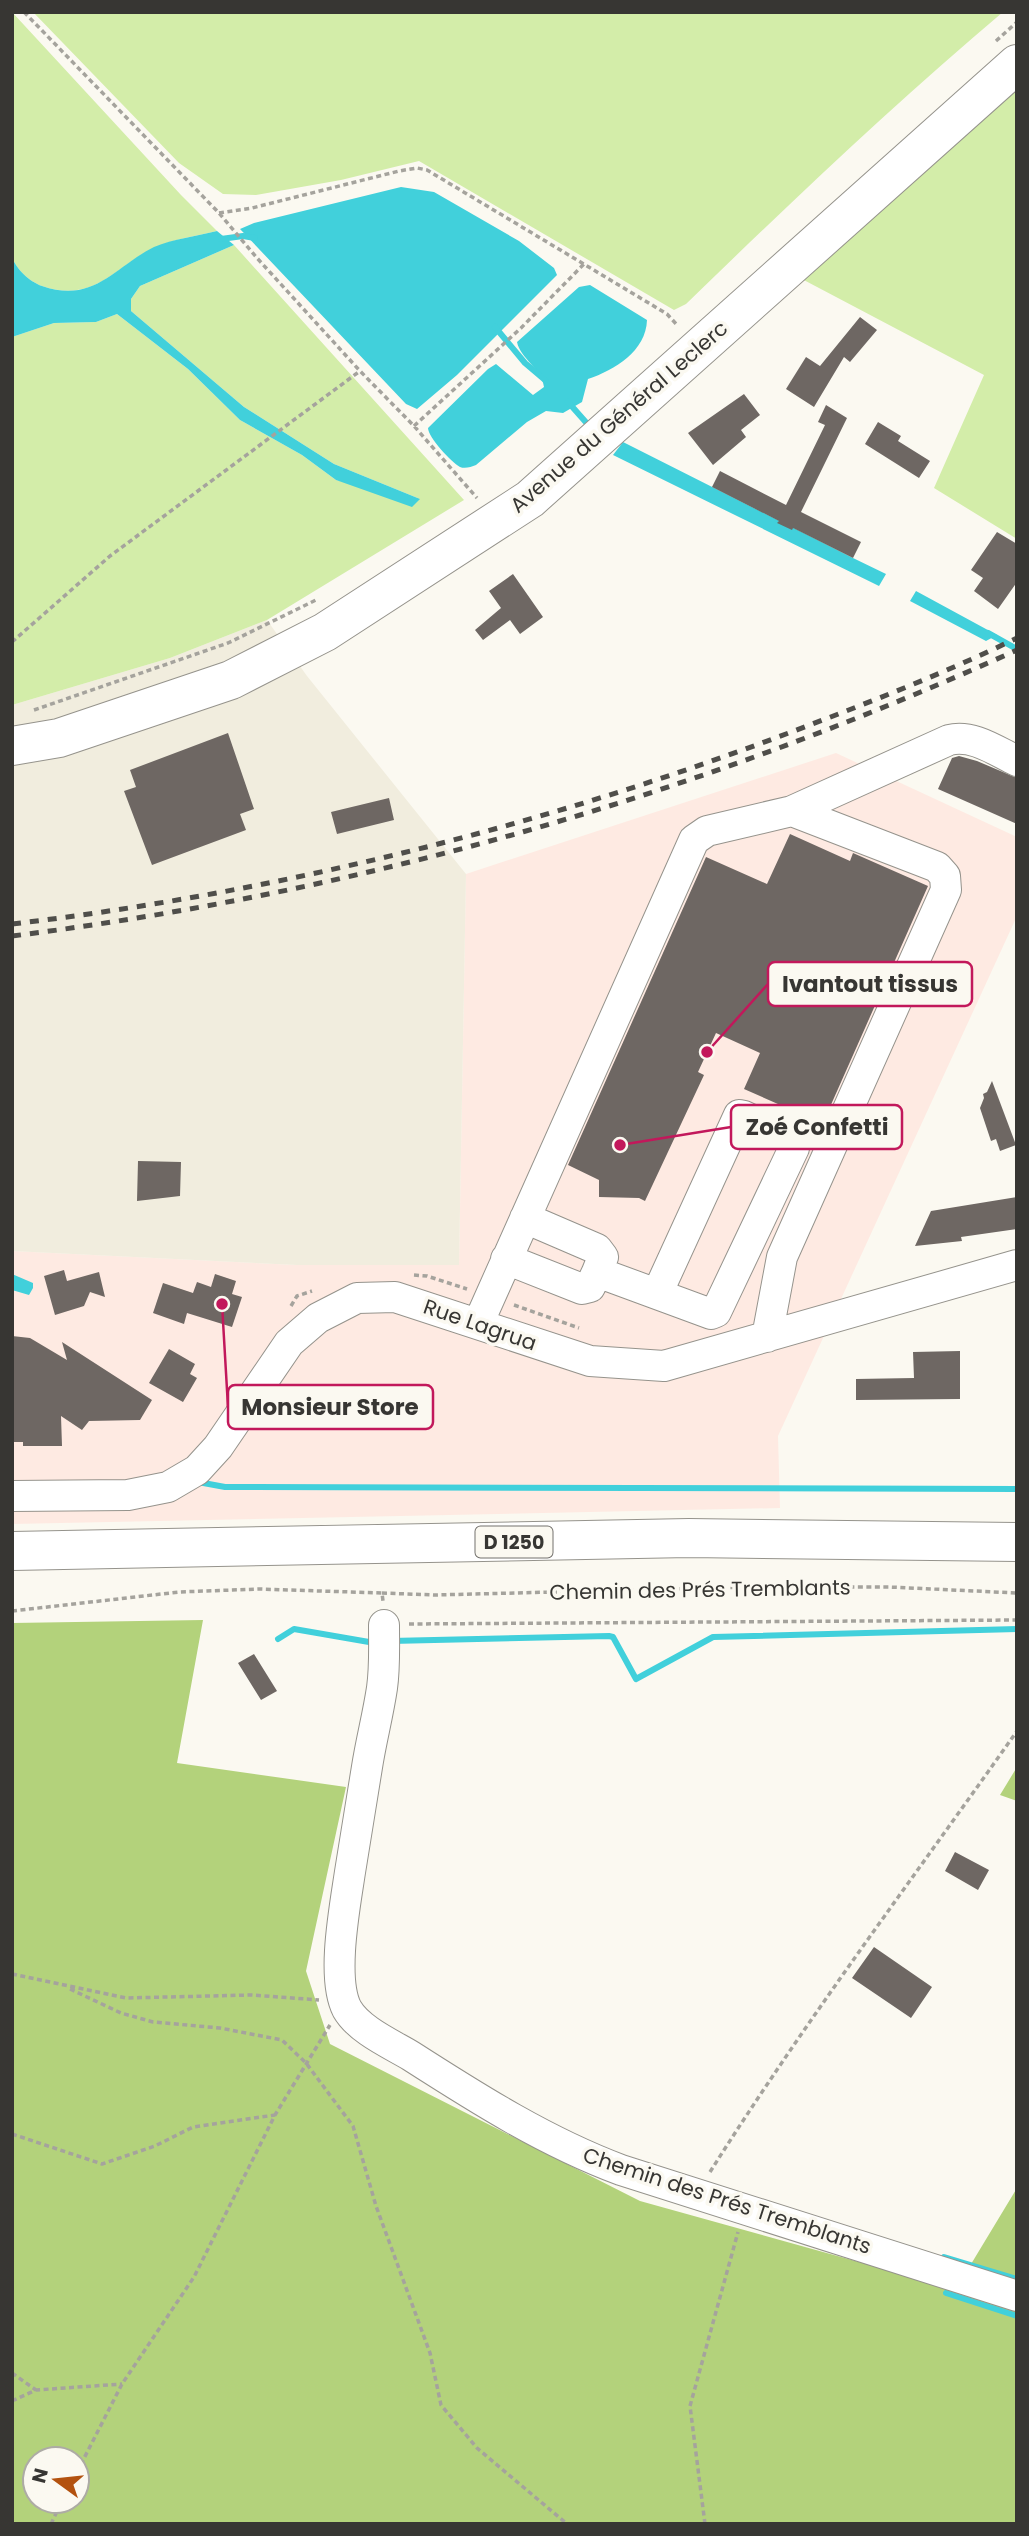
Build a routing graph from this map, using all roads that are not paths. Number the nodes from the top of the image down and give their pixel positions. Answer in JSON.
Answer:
{"nodes":[{"id":1,"x":1017,"y":64,"type":"edge"},
{"id":2,"x":19,"y":730,"type":"edge"},
{"id":3,"x":1017,"y":761,"type":"edge"},
{"id":4,"x":792,"y":811,"type":"junction"},
{"id":5,"x":525,"y":1218,"type":"junction"},
{"id":6,"x":506,"y":1259,"type":"junction"},
{"id":7,"x":1017,"y":1265,"type":"edge"},
{"id":8,"x":597,"y":1272,"type":"junction"},
{"id":9,"x":657,"y":1294,"type":"junction"},
{"id":10,"x":701,"y":1310,"type":"junction"},
{"id":11,"x":478,"y":1324,"type":"junction"},
{"id":12,"x":767,"y":1337,"type":"junction"},
{"id":13,"x":702,"y":1355,"type":"junction"},
{"id":14,"x":12,"y":1496,"type":"edge"},
{"id":15,"x":1017,"y":1542,"type":"edge"},
{"id":16,"x":12,"y":1551,"type":"edge"},
{"id":17,"x":384,"y":1625,"type":"road end"},
{"id":18,"x":1017,"y":2296,"type":"edge"}],
"edges":[{"from":1,"to":2,"type":"main road","name":"Avenue du Général Leclerc"},
{"from":3,"to":4,"type":"street"},
{"from":4,"to":5,"type":"street"},
{"from":4,"to":12,"type":"street"},
{"from":5,"to":6,"type":"street"},
{"from":5,"to":8,"type":"street"},
{"from":6,"to":8,"type":"street"},
{"from":6,"to":11,"type":"street"},
{"from":7,"to":12,"type":"street","name":"Rue Lagrua"},
{"from":8,"to":9,"type":"street"},
{"from":9,"to":10,"type":"street"},
{"from":9,"to":10,"type":"street"},
{"from":10,"to":13,"type":"street"},
{"from":11,"to":13,"type":"street","name":"Rue Lagrua"},
{"from":11,"to":14,"type":"street","name":"Rue Lagrua"},
{"from":12,"to":13,"type":"street","name":"Rue Lagrua"},
{"from":15,"to":16,"type":"main road","number":"D 1250"},
{"from":17,"to":18,"type":"street","name":"Chemin des Prés Tremblants"}]}
